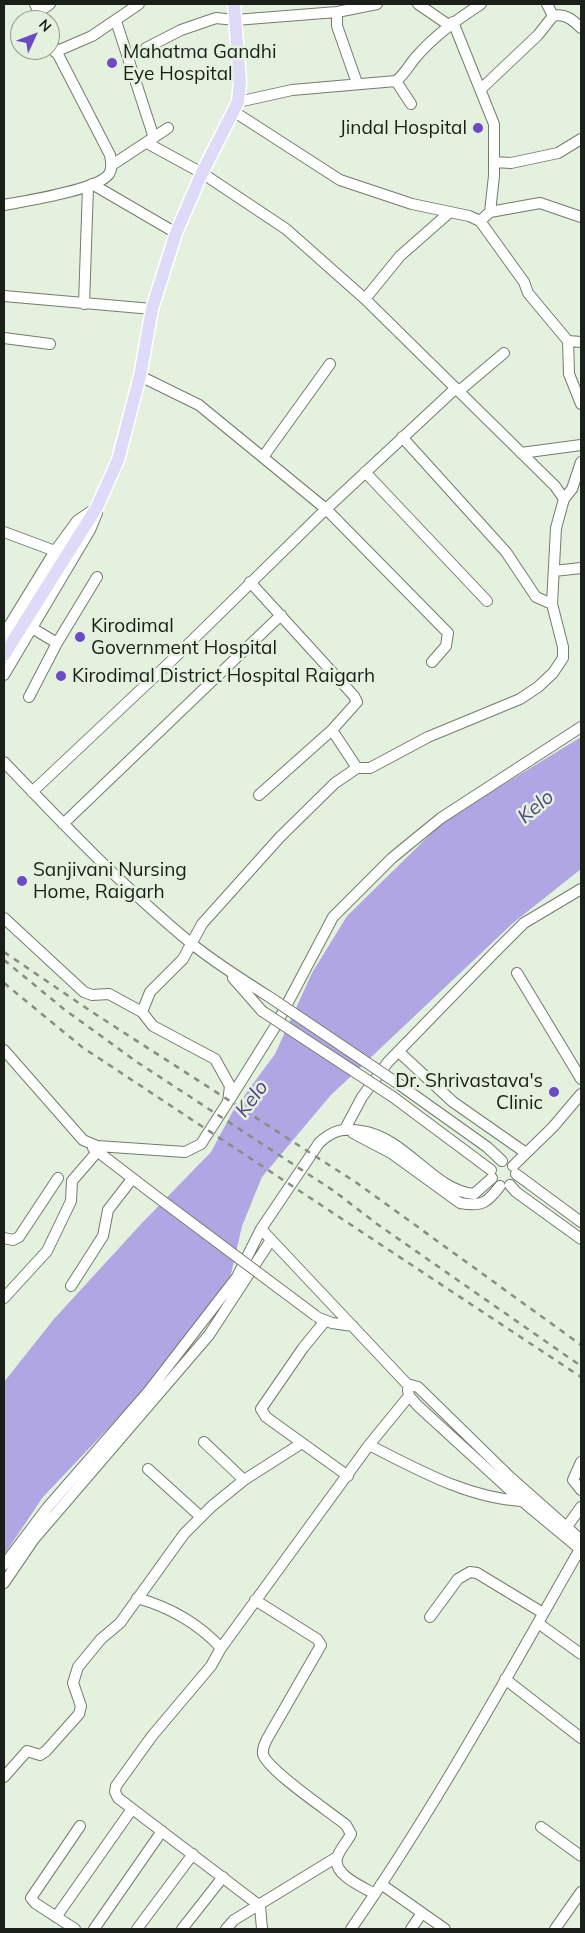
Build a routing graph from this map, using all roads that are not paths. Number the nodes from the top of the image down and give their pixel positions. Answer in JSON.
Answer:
{"nodes":[{"id":1,"x":139,"y":4,"type":"edge"},
{"id":2,"x":234,"y":4,"type":"edge"},
{"id":3,"x":377,"y":4,"type":"edge"},
{"id":4,"x":418,"y":4,"type":"edge"},
{"id":5,"x":481,"y":4,"type":"edge"},
{"id":6,"x":547,"y":4,"type":"edge"},
{"id":7,"x":337,"y":12,"type":"junction"},
{"id":8,"x":553,"y":16,"type":"junction"},
{"id":9,"x":235,"y":20,"type":"junction"},
{"id":10,"x":116,"y":21,"type":"junction"},
{"id":11,"x":451,"y":24,"type":"junction"},
{"id":12,"x":581,"y":28,"type":"edge"},
{"id":13,"x":146,"y":48,"type":"dead end"},
{"id":14,"x":60,"y":50,"type":"edge"},
{"id":15,"x":59,"y":60,"type":"edge"},
{"id":16,"x":396,"y":81,"type":"junction"},
{"id":17,"x":357,"y":83,"type":"junction"},
{"id":18,"x":481,"y":89,"type":"junction"},
{"id":19,"x":411,"y":104,"type":"dead end"},
{"id":20,"x":236,"y":107,"type":"junction"},
{"id":21,"x":168,"y":128,"type":"dead end"},
{"id":22,"x":581,"y":139,"type":"edge"},
{"id":23,"x":150,"y":140,"type":"junction"},
{"id":24,"x":494,"y":162,"type":"junction"},
{"id":25,"x":112,"y":165,"type":"junction"},
{"id":26,"x":202,"y":173,"type":"junction"},
{"id":27,"x":90,"y":186,"type":"junction"},
{"id":28,"x":4,"y":205,"type":"edge"},
{"id":29,"x":450,"y":212,"type":"junction"},
{"id":30,"x":490,"y":212,"type":"junction"},
{"id":31,"x":581,"y":217,"type":"edge"},
{"id":32,"x":480,"y":221,"type":"junction"},
{"id":33,"x":176,"y":233,"type":"junction"},
{"id":34,"x":4,"y":296,"type":"edge"},
{"id":35,"x":365,"y":299,"type":"junction"},
{"id":36,"x":84,"y":304,"type":"junction"},
{"id":37,"x":152,"y":309,"type":"junction"},
{"id":38,"x":4,"y":338,"type":"edge"},
{"id":39,"x":568,"y":341,"type":"junction"},
{"id":40,"x":581,"y":342,"type":"edge"},
{"id":41,"x":50,"y":344,"type":"dead end"},
{"id":42,"x":504,"y":353,"type":"dead end"},
{"id":43,"x":330,"y":364,"type":"dead end"},
{"id":44,"x":140,"y":376,"type":"junction"},
{"id":45,"x":458,"y":390,"type":"junction"},
{"id":46,"x":581,"y":404,"type":"edge"},
{"id":47,"x":402,"y":437,"type":"junction"},
{"id":48,"x":581,"y":445,"type":"edge"},
{"id":49,"x":521,"y":453,"type":"junction"},
{"id":50,"x":263,"y":458,"type":"junction"},
{"id":51,"x":581,"y":462,"type":"edge"},
{"id":52,"x":365,"y":472,"type":"junction"},
{"id":53,"x":564,"y":500,"type":"junction"},
{"id":54,"x":97,"y":507,"type":"junction"},
{"id":55,"x":326,"y":509,"type":"junction"},
{"id":56,"x":4,"y":532,"type":"edge"},
{"id":57,"x":55,"y":551,"type":"junction"},
{"id":58,"x":581,"y":568,"type":"edge"},
{"id":59,"x":554,"y":571,"type":"junction"},
{"id":60,"x":97,"y":577,"type":"dead end"},
{"id":61,"x":250,"y":582,"type":"junction"},
{"id":62,"x":487,"y":601,"type":"dead end"},
{"id":63,"x":552,"y":604,"type":"junction"},
{"id":64,"x":281,"y":615,"type":"junction"},
{"id":65,"x":32,"y":628,"type":"junction"},
{"id":66,"x":4,"y":634,"type":"edge"},
{"id":67,"x":57,"y":642,"type":"junction"},
{"id":68,"x":4,"y":655,"type":"edge"},
{"id":69,"x":432,"y":662,"type":"dead end"},
{"id":70,"x":4,"y":675,"type":"edge"},
{"id":71,"x":29,"y":697,"type":"dead end"},
{"id":72,"x":581,"y":727,"type":"edge"},
{"id":73,"x":332,"y":730,"type":"junction"},
{"id":74,"x":4,"y":762,"type":"edge"},
{"id":75,"x":357,"y":768,"type":"junction"},
{"id":76,"x":32,"y":792,"type":"junction"},
{"id":77,"x":259,"y":795,"type":"dead end"},
{"id":78,"x":63,"y":824,"type":"junction"},
{"id":79,"x":581,"y":889,"type":"edge"},
{"id":80,"x":4,"y":918,"type":"edge"},
{"id":81,"x":192,"y":944,"type":"junction"},
{"id":82,"x":226,"y":969,"type":"junction"},
{"id":83,"x":517,"y":973,"type":"dead end"},
{"id":84,"x":142,"y":1012,"type":"junction"},
{"id":85,"x":4,"y":1050,"type":"edge"},
{"id":86,"x":398,"y":1052,"type":"junction"},
{"id":87,"x":581,"y":1079,"type":"edge"},
{"id":88,"x":581,"y":1094,"type":"edge"},
{"id":89,"x":228,"y":1102,"type":"junction"},
{"id":90,"x":345,"y":1129,"type":"junction"},
{"id":91,"x":83,"y":1140,"type":"junction"},
{"id":92,"x":97,"y":1152,"type":"junction"},
{"id":93,"x":526,"y":1153,"type":"junction"},
{"id":94,"x":502,"y":1162,"type":"junction"},
{"id":95,"x":514,"y":1170,"type":"junction"},
{"id":96,"x":492,"y":1174,"type":"junction"},
{"id":97,"x":58,"y":1178,"type":"dead end"},
{"id":98,"x":132,"y":1179,"type":"junction"},
{"id":99,"x":505,"y":1185,"type":"junction"},
{"id":100,"x":581,"y":1222,"type":"edge"},
{"id":101,"x":261,"y":1229,"type":"junction"},
{"id":102,"x":4,"y":1238,"type":"edge"},
{"id":103,"x":581,"y":1239,"type":"edge"},
{"id":104,"x":271,"y":1240,"type":"junction"},
{"id":105,"x":71,"y":1286,"type":"dead end"},
{"id":106,"x":4,"y":1298,"type":"edge"},
{"id":107,"x":320,"y":1319,"type":"junction"},
{"id":108,"x":353,"y":1326,"type":"junction"},
{"id":109,"x":407,"y":1384,"type":"junction"},
{"id":110,"x":409,"y":1396,"type":"junction"},
{"id":111,"x":204,"y":1442,"type":"dead end"},
{"id":112,"x":302,"y":1443,"type":"junction"},
{"id":113,"x":368,"y":1445,"type":"junction"},
{"id":114,"x":581,"y":1462,"type":"edge"},
{"id":115,"x":148,"y":1469,"type":"dead end"},
{"id":116,"x":348,"y":1476,"type":"junction"},
{"id":117,"x":244,"y":1480,"type":"junction"},
{"id":118,"x":581,"y":1490,"type":"edge"},
{"id":119,"x":522,"y":1501,"type":"junction"},
{"id":120,"x":581,"y":1507,"type":"edge"},
{"id":121,"x":201,"y":1517,"type":"junction"},
{"id":122,"x":566,"y":1528,"type":"junction"},
{"id":123,"x":581,"y":1546,"type":"edge"},
{"id":124,"x":4,"y":1565,"type":"edge"},
{"id":125,"x":4,"y":1583,"type":"edge"},
{"id":126,"x":137,"y":1598,"type":"junction"},
{"id":127,"x":255,"y":1600,"type":"junction"},
{"id":128,"x":543,"y":1613,"type":"junction"},
{"id":129,"x":430,"y":1617,"type":"dead end"},
{"id":130,"x":538,"y":1623,"type":"junction"},
{"id":131,"x":221,"y":1648,"type":"junction"},
{"id":132,"x":581,"y":1654,"type":"edge"},
{"id":133,"x":505,"y":1679,"type":"junction"},
{"id":134,"x":581,"y":1738,"type":"edge"},
{"id":135,"x":4,"y":1777,"type":"edge"},
{"id":136,"x":132,"y":1808,"type":"junction"},
{"id":137,"x":80,"y":1826,"type":"dead end"},
{"id":138,"x":541,"y":1828,"type":"dead end"},
{"id":139,"x":162,"y":1831,"type":"junction"},
{"id":140,"x":193,"y":1854,"type":"junction"},
{"id":141,"x":581,"y":1856,"type":"edge"},
{"id":142,"x":337,"y":1857,"type":"junction"},
{"id":143,"x":222,"y":1877,"type":"junction"},
{"id":144,"x":381,"y":1884,"type":"junction"},
{"id":145,"x":581,"y":1892,"type":"edge"},
{"id":146,"x":375,"y":1894,"type":"junction"},
{"id":147,"x":260,"y":1906,"type":"junction"},
{"id":148,"x":422,"y":1913,"type":"junction"},
{"id":149,"x":59,"y":1923,"type":"edge"},
{"id":150,"x":75,"y":1929,"type":"edge"},
{"id":151,"x":94,"y":1929,"type":"edge"},
{"id":152,"x":137,"y":1929,"type":"edge"},
{"id":153,"x":182,"y":1929,"type":"edge"},
{"id":154,"x":226,"y":1929,"type":"edge"},
{"id":155,"x":262,"y":1929,"type":"edge"},
{"id":156,"x":351,"y":1929,"type":"edge"},
{"id":157,"x":412,"y":1929,"type":"edge"},
{"id":158,"x":445,"y":1929,"type":"edge"},
{"id":159,"x":555,"y":1929,"type":"edge"}],
"edges":[{"from":1,"to":10,"type":"street"},
{"from":2,"to":9,"type":"main road"},
{"from":3,"to":7,"type":"street"},
{"from":4,"to":11,"type":"street"},
{"from":5,"to":11,"type":"street"},
{"from":6,"to":8,"type":"street"},
{"from":7,"to":9,"type":"street"},
{"from":7,"to":17,"type":"street"},
{"from":8,"to":12,"type":"street"},
{"from":8,"to":18,"type":"street"},
{"from":9,"to":13,"type":"street"},
{"from":9,"to":20,"type":"main road"},
{"from":10,"to":14,"type":"street"},
{"from":10,"to":23,"type":"street"},
{"from":11,"to":16,"type":"street"},
{"from":11,"to":18,"type":"street"},
{"from":15,"to":25,"type":"street"},
{"from":16,"to":17,"type":"street"},
{"from":16,"to":19,"type":"street"},
{"from":17,"to":20,"type":"street"},
{"from":18,"to":24,"type":"street"},
{"from":20,"to":26,"type":"main road"},
{"from":20,"to":29,"type":"street"},
{"from":21,"to":23,"type":"street"},
{"from":22,"to":24,"type":"street"},
{"from":23,"to":25,"type":"street"},
{"from":23,"to":26,"type":"street"},
{"from":24,"to":30,"type":"street"},
{"from":25,"to":27,"type":"street"},
{"from":26,"to":33,"type":"main road"},
{"from":26,"to":35,"type":"street"},
{"from":27,"to":28,"type":"street"},
{"from":27,"to":33,"type":"street"},
{"from":27,"to":36,"type":"street"},
{"from":29,"to":32,"type":"street"},
{"from":29,"to":35,"type":"street"},
{"from":30,"to":31,"type":"street"},
{"from":30,"to":32,"type":"street"},
{"from":32,"to":39,"type":"street"},
{"from":33,"to":37,"type":"main road"},
{"from":34,"to":36,"type":"street"},
{"from":35,"to":45,"type":"street"},
{"from":36,"to":37,"type":"street"},
{"from":37,"to":44,"type":"main road"},
{"from":38,"to":41,"type":"street"},
{"from":39,"to":40,"type":"street"},
{"from":39,"to":46,"type":"street"},
{"from":42,"to":45,"type":"street"},
{"from":43,"to":50,"type":"street"},
{"from":44,"to":50,"type":"street"},
{"from":44,"to":54,"type":"main road"},
{"from":45,"to":47,"type":"street"},
{"from":45,"to":49,"type":"street"},
{"from":47,"to":52,"type":"street"},
{"from":47,"to":63,"type":"street"},
{"from":48,"to":49,"type":"street"},
{"from":49,"to":53,"type":"street"},
{"from":50,"to":55,"type":"street"},
{"from":51,"to":53,"type":"street"},
{"from":52,"to":55,"type":"street"},
{"from":52,"to":62,"type":"street"},
{"from":53,"to":59,"type":"street"},
{"from":54,"to":57,"type":"street"},
{"from":54,"to":65,"type":"street"},
{"from":54,"to":68,"type":"main road"},
{"from":55,"to":61,"type":"street"},
{"from":55,"to":69,"type":"street"},
{"from":56,"to":57,"type":"street"},
{"from":57,"to":66,"type":"street"},
{"from":58,"to":59,"type":"street"},
{"from":59,"to":63,"type":"street"},
{"from":60,"to":67,"type":"street"},
{"from":61,"to":64,"type":"street"},
{"from":61,"to":76,"type":"street"},
{"from":63,"to":75,"type":"street"},
{"from":64,"to":73,"type":"street"},
{"from":64,"to":78,"type":"street"},
{"from":65,"to":67,"type":"street"},
{"from":65,"to":70,"type":"street"},
{"from":67,"to":71,"type":"street"},
{"from":72,"to":89,"type":"street"},
{"from":73,"to":75,"type":"street"},
{"from":73,"to":77,"type":"street"},
{"from":74,"to":76,"type":"street"},
{"from":75,"to":81,"type":"street"},
{"from":76,"to":78,"type":"street"},
{"from":78,"to":81,"type":"street"},
{"from":79,"to":86,"type":"street"},
{"from":80,"to":84,"type":"street"},
{"from":81,"to":82,"type":"street"},
{"from":81,"to":84,"type":"street"},
{"from":82,"to":94,"type":"street","bridge":true},
{"from":82,"to":96,"type":"street","bridge":true},
{"from":83,"to":87,"type":"street"},
{"from":84,"to":89,"type":"street"},
{"from":85,"to":91,"type":"street"},
{"from":86,"to":90,"type":"street"},
{"from":86,"to":93,"type":"street"},
{"from":88,"to":93,"type":"street"},
{"from":89,"to":91,"type":"street"},
{"from":90,"to":96,"type":"street"},
{"from":90,"to":99,"type":"street"},
{"from":90,"to":101,"type":"street"},
{"from":91,"to":92,"type":"street"},
{"from":92,"to":98,"type":"street"},
{"from":92,"to":106,"type":"street"},
{"from":93,"to":95,"type":"street"},
{"from":94,"to":95,"type":"street"},
{"from":94,"to":96,"type":"street"},
{"from":95,"to":99,"type":"street"},
{"from":95,"to":100,"type":"street"},
{"from":96,"to":99,"type":"street"},
{"from":97,"to":102,"type":"street"},
{"from":98,"to":105,"type":"street"},
{"from":98,"to":107,"type":"street","bridge":true},
{"from":99,"to":103,"type":"street"},
{"from":101,"to":104,"type":"street"},
{"from":101,"to":124,"type":"street"},
{"from":104,"to":108,"type":"street"},
{"from":104,"to":125,"type":"street"},
{"from":107,"to":108,"type":"street"},
{"from":107,"to":112,"type":"street"},
{"from":108,"to":109,"type":"street"},
{"from":109,"to":110,"type":"street"},
{"from":109,"to":122,"type":"street"},
{"from":110,"to":113,"type":"street"},
{"from":110,"to":119,"type":"street"},
{"from":111,"to":117,"type":"street"},
{"from":112,"to":116,"type":"street"},
{"from":112,"to":117,"type":"street"},
{"from":113,"to":116,"type":"street"},
{"from":113,"to":119,"type":"street"},
{"from":114,"to":118,"type":"street"},
{"from":115,"to":121,"type":"street"},
{"from":116,"to":127,"type":"street"},
{"from":117,"to":121,"type":"street"},
{"from":119,"to":123,"type":"street"},
{"from":120,"to":122,"type":"street"},
{"from":121,"to":126,"type":"street"},
{"from":122,"to":123,"type":"street"},
{"from":123,"to":128,"type":"street"},
{"from":126,"to":131,"type":"street"},
{"from":126,"to":135,"type":"street"},
{"from":127,"to":131,"type":"street"},
{"from":127,"to":142,"type":"street"},
{"from":128,"to":129,"type":"street"},
{"from":128,"to":130,"type":"street"},
{"from":130,"to":132,"type":"street"},
{"from":130,"to":133,"type":"street"},
{"from":131,"to":136,"type":"street"},
{"from":133,"to":134,"type":"street"},
{"from":133,"to":144,"type":"street"},
{"from":136,"to":139,"type":"street"},
{"from":136,"to":149,"type":"street"},
{"from":137,"to":149,"type":"street"},
{"from":138,"to":141,"type":"street"},
{"from":139,"to":140,"type":"street"},
{"from":139,"to":151,"type":"street"},
{"from":140,"to":143,"type":"street"},
{"from":140,"to":152,"type":"street"},
{"from":142,"to":146,"type":"street"},
{"from":142,"to":147,"type":"street"},
{"from":143,"to":147,"type":"street"},
{"from":143,"to":153,"type":"street"},
{"from":144,"to":146,"type":"street"},
{"from":144,"to":148,"type":"street"},
{"from":145,"to":159,"type":"street"},
{"from":146,"to":156,"type":"street"},
{"from":147,"to":154,"type":"street"},
{"from":147,"to":155,"type":"street"},
{"from":148,"to":157,"type":"street"},
{"from":148,"to":158,"type":"street"},
{"from":149,"to":150,"type":"street"}]}
